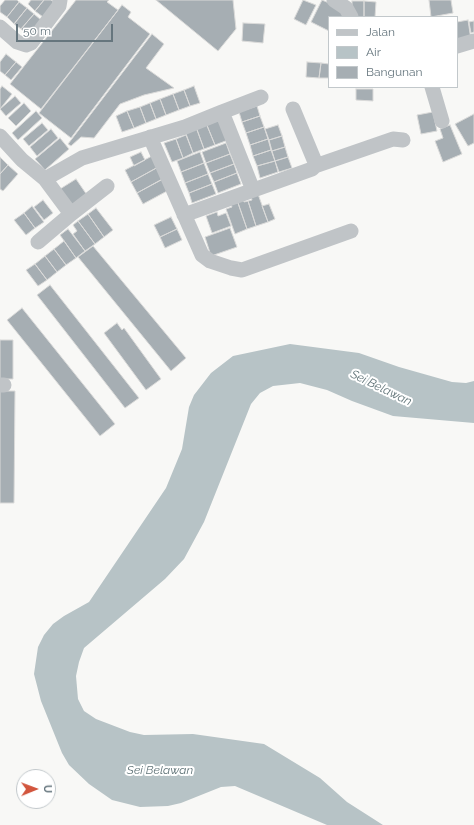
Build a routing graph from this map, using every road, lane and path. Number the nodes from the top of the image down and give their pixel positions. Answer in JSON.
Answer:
{"nodes":[{"id":1,"x":60,"y":0,"type":"edge"},
{"id":2,"x":336,"y":0,"type":"edge"},
{"id":3,"x":350,"y":16,"type":"edge"},
{"id":4,"x":0,"y":27,"type":"edge"},
{"id":5,"x":474,"y":41,"type":"edge"},
{"id":6,"x":458,"y":46,"type":"edge"},
{"id":7,"x":432,"y":88,"type":"edge"},
{"id":8,"x":261,"y":97,"type":"dead end"},
{"id":9,"x":292,"y":109,"type":"dead end"},
{"id":10,"x":222,"y":112,"type":"junction"},
{"id":11,"x":442,"y":121,"type":"dead end"},
{"id":12,"x":0,"y":136,"type":"edge"},
{"id":13,"x":150,"y":137,"type":"junction"},
{"id":14,"x":403,"y":140,"type":"dead end"},
{"id":15,"x":315,"y":166,"type":"junction"},
{"id":16,"x":45,"y":179,"type":"junction"},
{"id":17,"x":107,"y":186,"type":"dead end"},
{"id":18,"x":253,"y":190,"type":"junction"},
{"id":19,"x":71,"y":214,"type":"junction"},
{"id":20,"x":184,"y":215,"type":"junction"},
{"id":21,"x":351,"y":231,"type":"dead end"},
{"id":22,"x":38,"y":242,"type":"dead end"}],
"edges":[{"from":1,"to":4,"type":"street"},
{"from":2,"to":3,"type":"street"},
{"from":5,"to":6,"type":"street"},
{"from":7,"to":11,"type":"street"},
{"from":8,"to":10,"type":"street"},
{"from":9,"to":15,"type":"street"},
{"from":10,"to":13,"type":"street"},
{"from":10,"to":18,"type":"street"},
{"from":12,"to":16,"type":"street"},
{"from":13,"to":16,"type":"street"},
{"from":13,"to":20,"type":"street"},
{"from":14,"to":15,"type":"street"},
{"from":15,"to":18,"type":"street"},
{"from":16,"to":19,"type":"street"},
{"from":17,"to":19,"type":"street"},
{"from":18,"to":20,"type":"street"},
{"from":19,"to":22,"type":"street"},
{"from":20,"to":21,"type":"street"}]}
